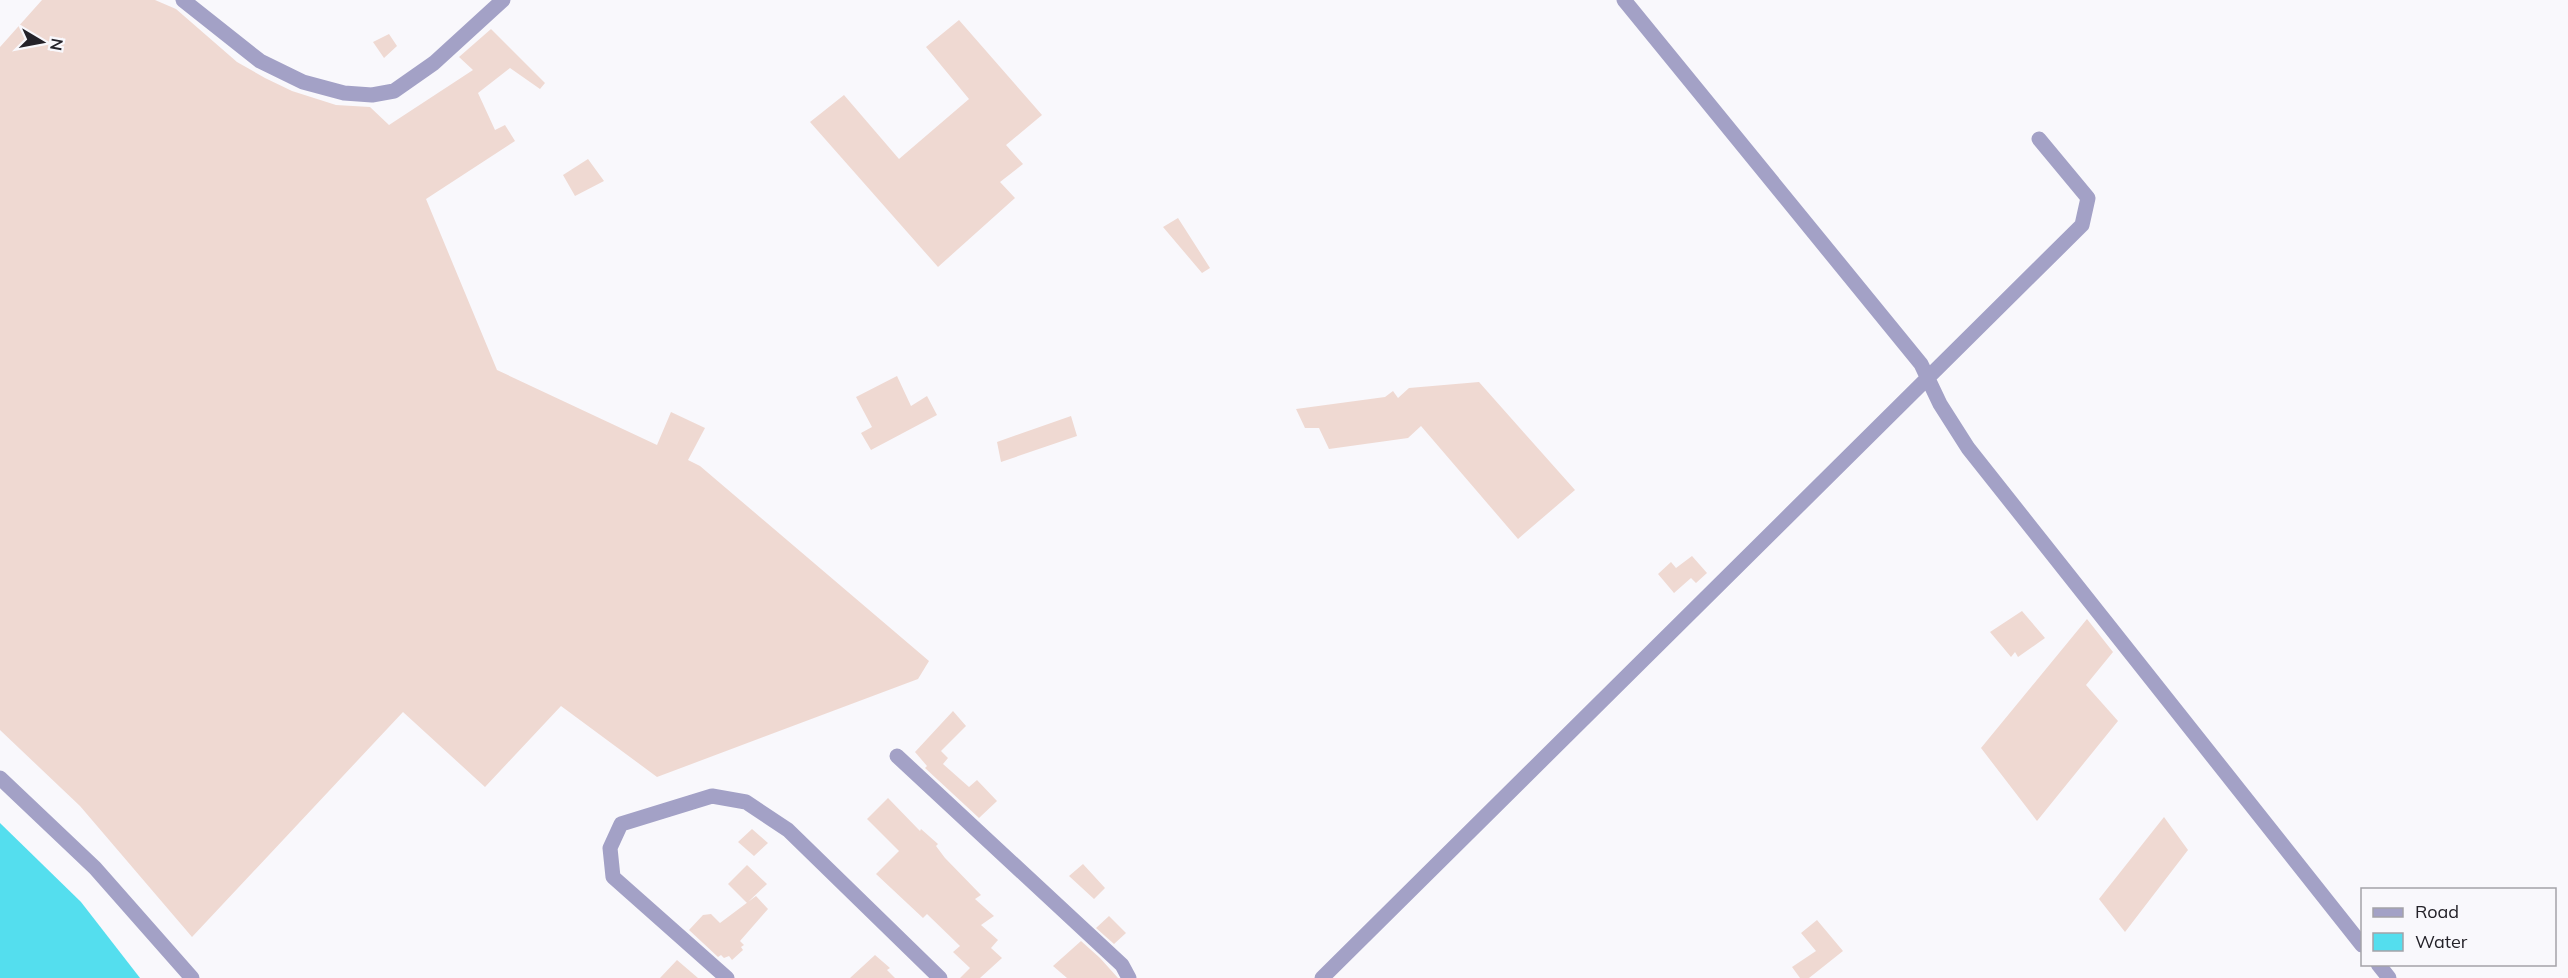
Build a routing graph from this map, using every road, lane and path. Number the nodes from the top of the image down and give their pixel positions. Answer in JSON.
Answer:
{"nodes":[{"id":1,"x":183,"y":0,"type":"edge"},
{"id":2,"x":503,"y":0,"type":"edge"},
{"id":3,"x":1624,"y":0,"type":"edge"},
{"id":4,"x":2039,"y":139,"type":"dead end"},
{"id":5,"x":1928,"y":376,"type":"junction"},
{"id":6,"x":897,"y":756,"type":"dead end"},
{"id":7,"x":0,"y":778,"type":"edge"},
{"id":8,"x":2361,"y":944,"type":"edge"},
{"id":9,"x":192,"y":978,"type":"edge"},
{"id":10,"x":727,"y":978,"type":"edge"},
{"id":11,"x":940,"y":978,"type":"edge"},
{"id":12,"x":1129,"y":978,"type":"edge"},
{"id":13,"x":1322,"y":978,"type":"edge"}],
"edges":[{"from":1,"to":2,"type":"street"},
{"from":3,"to":5,"type":"street"},
{"from":4,"to":5,"type":"street"},
{"from":5,"to":8,"type":"street"},
{"from":5,"to":13,"type":"street"},
{"from":6,"to":12,"type":"street"},
{"from":7,"to":9,"type":"street"},
{"from":10,"to":11,"type":"street"}]}
